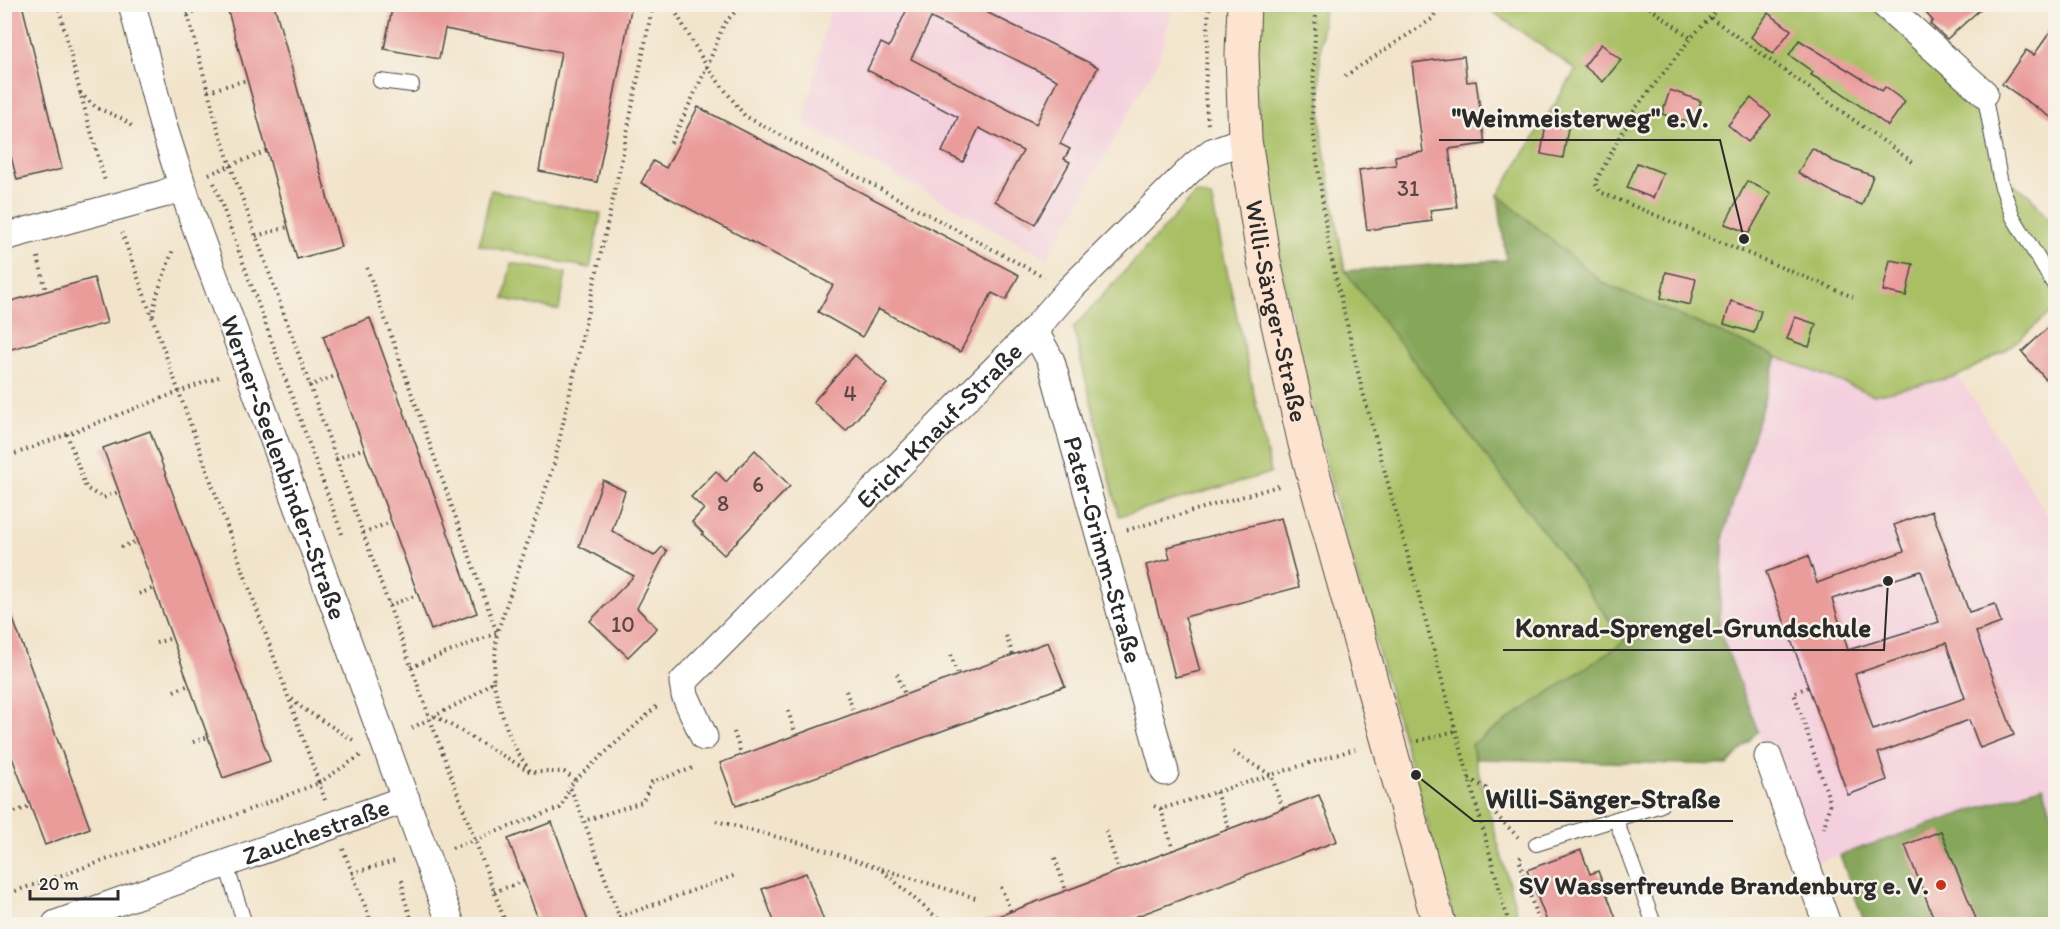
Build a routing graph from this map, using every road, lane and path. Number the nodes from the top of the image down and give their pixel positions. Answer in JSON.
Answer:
{"nodes":[{"id":1,"x":58,"y":4,"type":"edge"},
{"id":2,"x":132,"y":4,"type":"edge"},
{"id":3,"x":185,"y":4,"type":"edge"},
{"id":4,"x":219,"y":4,"type":"edge"},
{"id":5,"x":653,"y":4,"type":"edge"},
{"id":6,"x":671,"y":4,"type":"edge"},
{"id":7,"x":742,"y":4,"type":"edge"},
{"id":8,"x":1244,"y":4,"type":"edge"},
{"id":9,"x":1316,"y":4,"type":"edge"},
{"id":10,"x":1442,"y":4,"type":"edge"},
{"id":11,"x":1645,"y":4,"type":"edge"},
{"id":12,"x":1722,"y":4,"type":"edge"},
{"id":13,"x":1884,"y":4,"type":"edge"},
{"id":14,"x":187,"y":14,"type":"junction"},
{"id":15,"x":1711,"y":18,"type":"junction"},
{"id":16,"x":1691,"y":38,"type":"junction"},
{"id":17,"x":707,"y":66,"type":"junction"},
{"id":18,"x":1345,"y":76,"type":"dead end"},
{"id":19,"x":247,"y":80,"type":"dead end"},
{"id":20,"x":380,"y":81,"type":"dead end"},
{"id":21,"x":412,"y":85,"type":"dead end"},
{"id":22,"x":208,"y":91,"type":"junction"},
{"id":23,"x":80,"y":92,"type":"dead end"},
{"id":24,"x":1984,"y":93,"type":"joint"},
{"id":25,"x":1245,"y":140,"type":"junction"},
{"id":26,"x":671,"y":143,"type":"dead end"},
{"id":27,"x":267,"y":151,"type":"dead end"},
{"id":28,"x":1914,"y":163,"type":"dead end"},
{"id":29,"x":207,"y":164,"type":"dead end"},
{"id":30,"x":230,"y":164,"type":"junction"},
{"id":31,"x":210,"y":173,"type":"junction"},
{"id":32,"x":182,"y":186,"type":"junction"},
{"id":33,"x":288,"y":227,"type":"dead end"},
{"id":34,"x":32,"y":230,"type":"junction"},
{"id":35,"x":256,"y":236,"type":"junction"},
{"id":36,"x":4,"y":237,"type":"edge"},
{"id":37,"x":367,"y":268,"type":"dead end"},
{"id":38,"x":1039,"y":274,"type":"dead end"},
{"id":39,"x":2055,"y":288,"type":"edge"},
{"id":40,"x":46,"y":291,"type":"dead end"},
{"id":41,"x":1853,"y":297,"type":"dead end"},
{"id":42,"x":153,"y":317,"type":"dead end"},
{"id":43,"x":1034,"y":330,"type":"junction"},
{"id":44,"x":247,"y":367,"type":"junction"},
{"id":45,"x":338,"y":375,"type":"dead end"},
{"id":46,"x":309,"y":386,"type":"junction"},
{"id":47,"x":179,"y":391,"type":"junction"},
{"id":48,"x":68,"y":434,"type":"junction"},
{"id":49,"x":365,"y":448,"type":"dead end"},
{"id":50,"x":4,"y":458,"type":"edge"},
{"id":51,"x":336,"y":459,"type":"junction"},
{"id":52,"x":1282,"y":485,"type":"dead end"},
{"id":53,"x":118,"y":492,"type":"dead end"},
{"id":54,"x":391,"y":522,"type":"dead end"},
{"id":55,"x":363,"y":534,"type":"junction"},
{"id":56,"x":342,"y":537,"type":"dead end"},
{"id":57,"x":1101,"y":538,"type":"junction"},
{"id":58,"x":137,"y":541,"type":"dead end"},
{"id":59,"x":121,"y":547,"type":"dead end"},
{"id":60,"x":154,"y":588,"type":"dead end"},
{"id":61,"x":139,"y":594,"type":"dead end"},
{"id":62,"x":418,"y":595,"type":"dead end"},
{"id":63,"x":389,"y":605,"type":"junction"},
{"id":64,"x":497,"y":633,"type":"junction"},
{"id":65,"x":1006,"y":636,"type":"dead end"},
{"id":66,"x":172,"y":638,"type":"dead end"},
{"id":67,"x":156,"y":643,"type":"dead end"},
{"id":68,"x":951,"y":655,"type":"dead end"},
{"id":69,"x":1013,"y":655,"type":"dead end"},
{"id":70,"x":411,"y":667,"type":"junction"},
{"id":71,"x":897,"y":674,"type":"dead end"},
{"id":72,"x":957,"y":675,"type":"dead end"},
{"id":73,"x":493,"y":681,"type":"junction"},
{"id":74,"x":683,"y":682,"type":"junction"},
{"id":75,"x":189,"y":685,"type":"dead end"},
{"id":76,"x":1808,"y":687,"type":"dead end"},
{"id":77,"x":174,"y":690,"type":"dead end"},
{"id":78,"x":846,"y":691,"type":"dead end"},
{"id":79,"x":905,"y":695,"type":"dead end"},
{"id":80,"x":788,"y":711,"type":"dead end"},
{"id":81,"x":854,"y":713,"type":"dead end"},
{"id":82,"x":435,"y":716,"type":"junction"},
{"id":83,"x":408,"y":717,"type":"dead end"},
{"id":84,"x":430,"y":718,"type":"junction"},
{"id":85,"x":412,"y":728,"type":"junction"},
{"id":86,"x":733,"y":728,"type":"dead end"},
{"id":87,"x":795,"y":735,"type":"dead end"},
{"id":88,"x":208,"y":737,"type":"dead end"},
{"id":89,"x":704,"y":737,"type":"dead end"},
{"id":90,"x":416,"y":739,"type":"dead end"},
{"id":91,"x":193,"y":742,"type":"dead end"},
{"id":92,"x":386,"y":742,"type":"junction"},
{"id":93,"x":1355,"y":749,"type":"dead end"},
{"id":94,"x":1233,"y":752,"type":"dead end"},
{"id":95,"x":11,"y":754,"type":"dead end"},
{"id":96,"x":741,"y":754,"type":"dead end"},
{"id":97,"x":4,"y":756,"type":"edge"},
{"id":98,"x":1768,"y":757,"type":"dead end"},
{"id":99,"x":696,"y":767,"type":"dead end"},
{"id":100,"x":531,"y":772,"type":"junction"},
{"id":101,"x":1164,"y":772,"type":"dead end"},
{"id":102,"x":1271,"y":774,"type":"junction"},
{"id":103,"x":1468,"y":778,"type":"junction"},
{"id":104,"x":575,"y":780,"type":"junction"},
{"id":105,"x":320,"y":783,"type":"junction"},
{"id":106,"x":570,"y":787,"type":"junction"},
{"id":107,"x":1216,"y":792,"type":"junction"},
{"id":108,"x":406,"y":799,"type":"junction"},
{"id":109,"x":1661,"y":805,"type":"dead end"},
{"id":110,"x":30,"y":806,"type":"dead end"},
{"id":111,"x":1154,"y":806,"type":"dead end"},
{"id":112,"x":1161,"y":808,"type":"junction"},
{"id":113,"x":1283,"y":809,"type":"dead end"},
{"id":114,"x":15,"y":812,"type":"dead end"},
{"id":115,"x":716,"y":820,"type":"dead end"},
{"id":116,"x":1616,"y":820,"type":"junction"},
{"id":117,"x":584,"y":821,"type":"junction"},
{"id":118,"x":334,"y":826,"type":"junction"},
{"id":119,"x":1228,"y":830,"type":"dead end"},
{"id":120,"x":1106,"y":831,"type":"dead end"},
{"id":121,"x":1823,"y":831,"type":"dead end"},
{"id":122,"x":451,"y":837,"type":"dead end"},
{"id":123,"x":476,"y":840,"type":"junction"},
{"id":124,"x":1532,"y":846,"type":"junction"},
{"id":125,"x":455,"y":848,"type":"junction"},
{"id":126,"x":1173,"y":850,"type":"dead end"},
{"id":127,"x":426,"y":854,"type":"junction"},
{"id":128,"x":1055,"y":858,"type":"dead end"},
{"id":129,"x":226,"y":865,"type":"junction"},
{"id":130,"x":879,"y":868,"type":"junction"},
{"id":131,"x":1119,"y":871,"type":"dead end"},
{"id":132,"x":352,"y":873,"type":"junction"},
{"id":133,"x":736,"y":875,"type":"dead end"},
{"id":134,"x":524,"y":881,"type":"dead end"},
{"id":135,"x":1001,"y":887,"type":"dead end"},
{"id":136,"x":1066,"y":891,"type":"dead end"},
{"id":137,"x":494,"y":892,"type":"junction"},
{"id":138,"x":4,"y":896,"type":"edge"},
{"id":139,"x":979,"y":898,"type":"dead end"},
{"id":140,"x":1011,"y":912,"type":"dead end"},
{"id":141,"x":111,"y":916,"type":"edge"},
{"id":142,"x":619,"y":917,"type":"junction"},
{"id":143,"x":774,"y":922,"type":"dead end"},
{"id":144,"x":56,"y":924,"type":"edge"},
{"id":145,"x":245,"y":924,"type":"edge"},
{"id":146,"x":372,"y":924,"type":"edge"},
{"id":147,"x":451,"y":924,"type":"edge"},
{"id":148,"x":506,"y":924,"type":"edge"},
{"id":149,"x":621,"y":924,"type":"edge"},
{"id":150,"x":768,"y":924,"type":"edge"},
{"id":151,"x":944,"y":924,"type":"edge"},
{"id":152,"x":1439,"y":924,"type":"edge"},
{"id":153,"x":1509,"y":924,"type":"edge"},
{"id":154,"x":1539,"y":924,"type":"edge"},
{"id":155,"x":1654,"y":924,"type":"edge"},
{"id":156,"x":1827,"y":924,"type":"edge"}],
"edges":[{"from":1,"to":23,"type":"path"},
{"from":2,"to":32,"type":"street","name":"Werner-Seelenbinder-Straße"},
{"from":3,"to":14,"type":"path"},
{"from":4,"to":14,"type":"path"},
{"from":5,"to":64,"type":"path"},
{"from":6,"to":17,"type":"path"},
{"from":7,"to":17,"type":"path"},
{"from":8,"to":25,"type":"main road","name":"Willi-Sänger-Straße"},
{"from":9,"to":103,"type":"path"},
{"from":10,"to":18,"type":"path"},
{"from":11,"to":16,"type":"path"},
{"from":12,"to":15,"type":"path"},
{"from":13,"to":24,"type":"street"},
{"from":14,"to":22,"type":"path"},
{"from":15,"to":16,"type":"path"},
{"from":15,"to":28,"type":"path"},
{"from":16,"to":41,"type":"path"},
{"from":17,"to":26,"type":"path"},
{"from":17,"to":38,"type":"path"},
{"from":19,"to":22,"type":"path"},
{"from":20,"to":21,"type":"lane"},
{"from":22,"to":30,"type":"path"},
{"from":24,"to":39,"type":"lane"},
{"from":25,"to":43,"type":"street","name":"Erich-Knauf-Straße"},
{"from":25,"to":152,"type":"main road","name":"Willi-Sänger-Straße"},
{"from":27,"to":30,"type":"path"},
{"from":29,"to":31,"type":"path"},
{"from":30,"to":31,"type":"path"},
{"from":30,"to":35,"type":"path"},
{"from":31,"to":56,"type":"path"},
{"from":32,"to":34,"type":"street"},
{"from":32,"to":44,"type":"street","name":"Werner-Seelenbinder-Straße"},
{"from":33,"to":35,"type":"path"},
{"from":34,"to":36,"type":"street"},
{"from":34,"to":40,"type":"path"},
{"from":35,"to":46,"type":"path"},
{"from":37,"to":64,"type":"path"},
{"from":42,"to":47,"type":"path"},
{"from":43,"to":57,"type":"street","name":"Pater-Grimm-Straße"},
{"from":43,"to":74,"type":"street","name":"Erich-Knauf-Straße"},
{"from":44,"to":47,"type":"path"},
{"from":44,"to":92,"type":"street","name":"Werner-Seelenbinder-Straße"},
{"from":45,"to":46,"type":"path"},
{"from":46,"to":51,"type":"path"},
{"from":47,"to":48,"type":"path"},
{"from":47,"to":105,"type":"path"},
{"from":48,"to":50,"type":"path"},
{"from":48,"to":53,"type":"path"},
{"from":49,"to":51,"type":"path"},
{"from":51,"to":55,"type":"path"},
{"from":52,"to":57,"type":"path"},
{"from":54,"to":55,"type":"path"},
{"from":55,"to":63,"type":"path"},
{"from":57,"to":101,"type":"street","name":"Pater-Grimm-Straße"},
{"from":58,"to":59,"type":"path"},
{"from":60,"to":61,"type":"path"},
{"from":62,"to":63,"type":"path"},
{"from":63,"to":70,"type":"path"},
{"from":64,"to":70,"type":"path"},
{"from":64,"to":73,"type":"path"},
{"from":65,"to":69,"type":"path"},
{"from":66,"to":67,"type":"path"},
{"from":68,"to":72,"type":"path"},
{"from":70,"to":84,"type":"path"},
{"from":71,"to":79,"type":"path"},
{"from":73,"to":82,"type":"path"},
{"from":73,"to":100,"type":"path"},
{"from":74,"to":89,"type":"street"},
{"from":74,"to":104,"type":"path"},
{"from":75,"to":77,"type":"path"},
{"from":76,"to":121,"type":"path"},
{"from":78,"to":81,"type":"path"},
{"from":80,"to":87,"type":"path"},
{"from":82,"to":84,"type":"path"},
{"from":82,"to":100,"type":"path"},
{"from":83,"to":85,"type":"path"},
{"from":84,"to":85,"type":"path"},
{"from":84,"to":123,"type":"path"},
{"from":85,"to":90,"type":"path"},
{"from":85,"to":92,"type":"path"},
{"from":86,"to":96,"type":"path"},
{"from":88,"to":91,"type":"path"},
{"from":92,"to":105,"type":"path"},
{"from":92,"to":108,"type":"street","name":"Werner-Seelenbinder-Straße"},
{"from":93,"to":102,"type":"path"},
{"from":94,"to":102,"type":"path"},
{"from":95,"to":97,"type":"path"},
{"from":98,"to":156,"type":"street"},
{"from":99,"to":117,"type":"path"},
{"from":100,"to":104,"type":"path"},
{"from":102,"to":107,"type":"path"},
{"from":102,"to":113,"type":"path"},
{"from":103,"to":124,"type":"path"},
{"from":103,"to":153,"type":"path"},
{"from":104,"to":106,"type":"path"},
{"from":105,"to":138,"type":"path"},
{"from":106,"to":117,"type":"path"},
{"from":106,"to":123,"type":"path"},
{"from":107,"to":112,"type":"path"},
{"from":107,"to":119,"type":"path"},
{"from":108,"to":118,"type":"street","name":"Zauchestraße"},
{"from":108,"to":127,"type":"street","name":"Werner-Seelenbinder-Straße"},
{"from":109,"to":116,"type":"lane"},
{"from":110,"to":114,"type":"path"},
{"from":111,"to":112,"type":"path"},
{"from":112,"to":126,"type":"path"},
{"from":115,"to":130,"type":"path"},
{"from":116,"to":124,"type":"lane"},
{"from":116,"to":155,"type":"lane"},
{"from":117,"to":142,"type":"path"},
{"from":118,"to":129,"type":"street","name":"Zauchestraße"},
{"from":118,"to":132,"type":"path"},
{"from":120,"to":131,"type":"path"},
{"from":122,"to":125,"type":"path"},
{"from":123,"to":125,"type":"path"},
{"from":123,"to":137,"type":"path"},
{"from":124,"to":154,"type":"path"},
{"from":125,"to":127,"type":"path"},
{"from":127,"to":132,"type":"path"},
{"from":127,"to":147,"type":"street","name":"Werner-Seelenbinder-Straße"},
{"from":128,"to":136,"type":"path"},
{"from":129,"to":141,"type":"street","name":"Zauchestraße"},
{"from":129,"to":145,"type":"lane"},
{"from":130,"to":139,"type":"path"},
{"from":130,"to":151,"type":"path"},
{"from":132,"to":146,"type":"path"},
{"from":133,"to":142,"type":"path"},
{"from":134,"to":137,"type":"path"},
{"from":135,"to":140,"type":"path"},
{"from":137,"to":148,"type":"path"},
{"from":141,"to":144,"type":"street","name":"Zauchestraße"},
{"from":142,"to":149,"type":"path"},
{"from":143,"to":150,"type":"path"}]}
